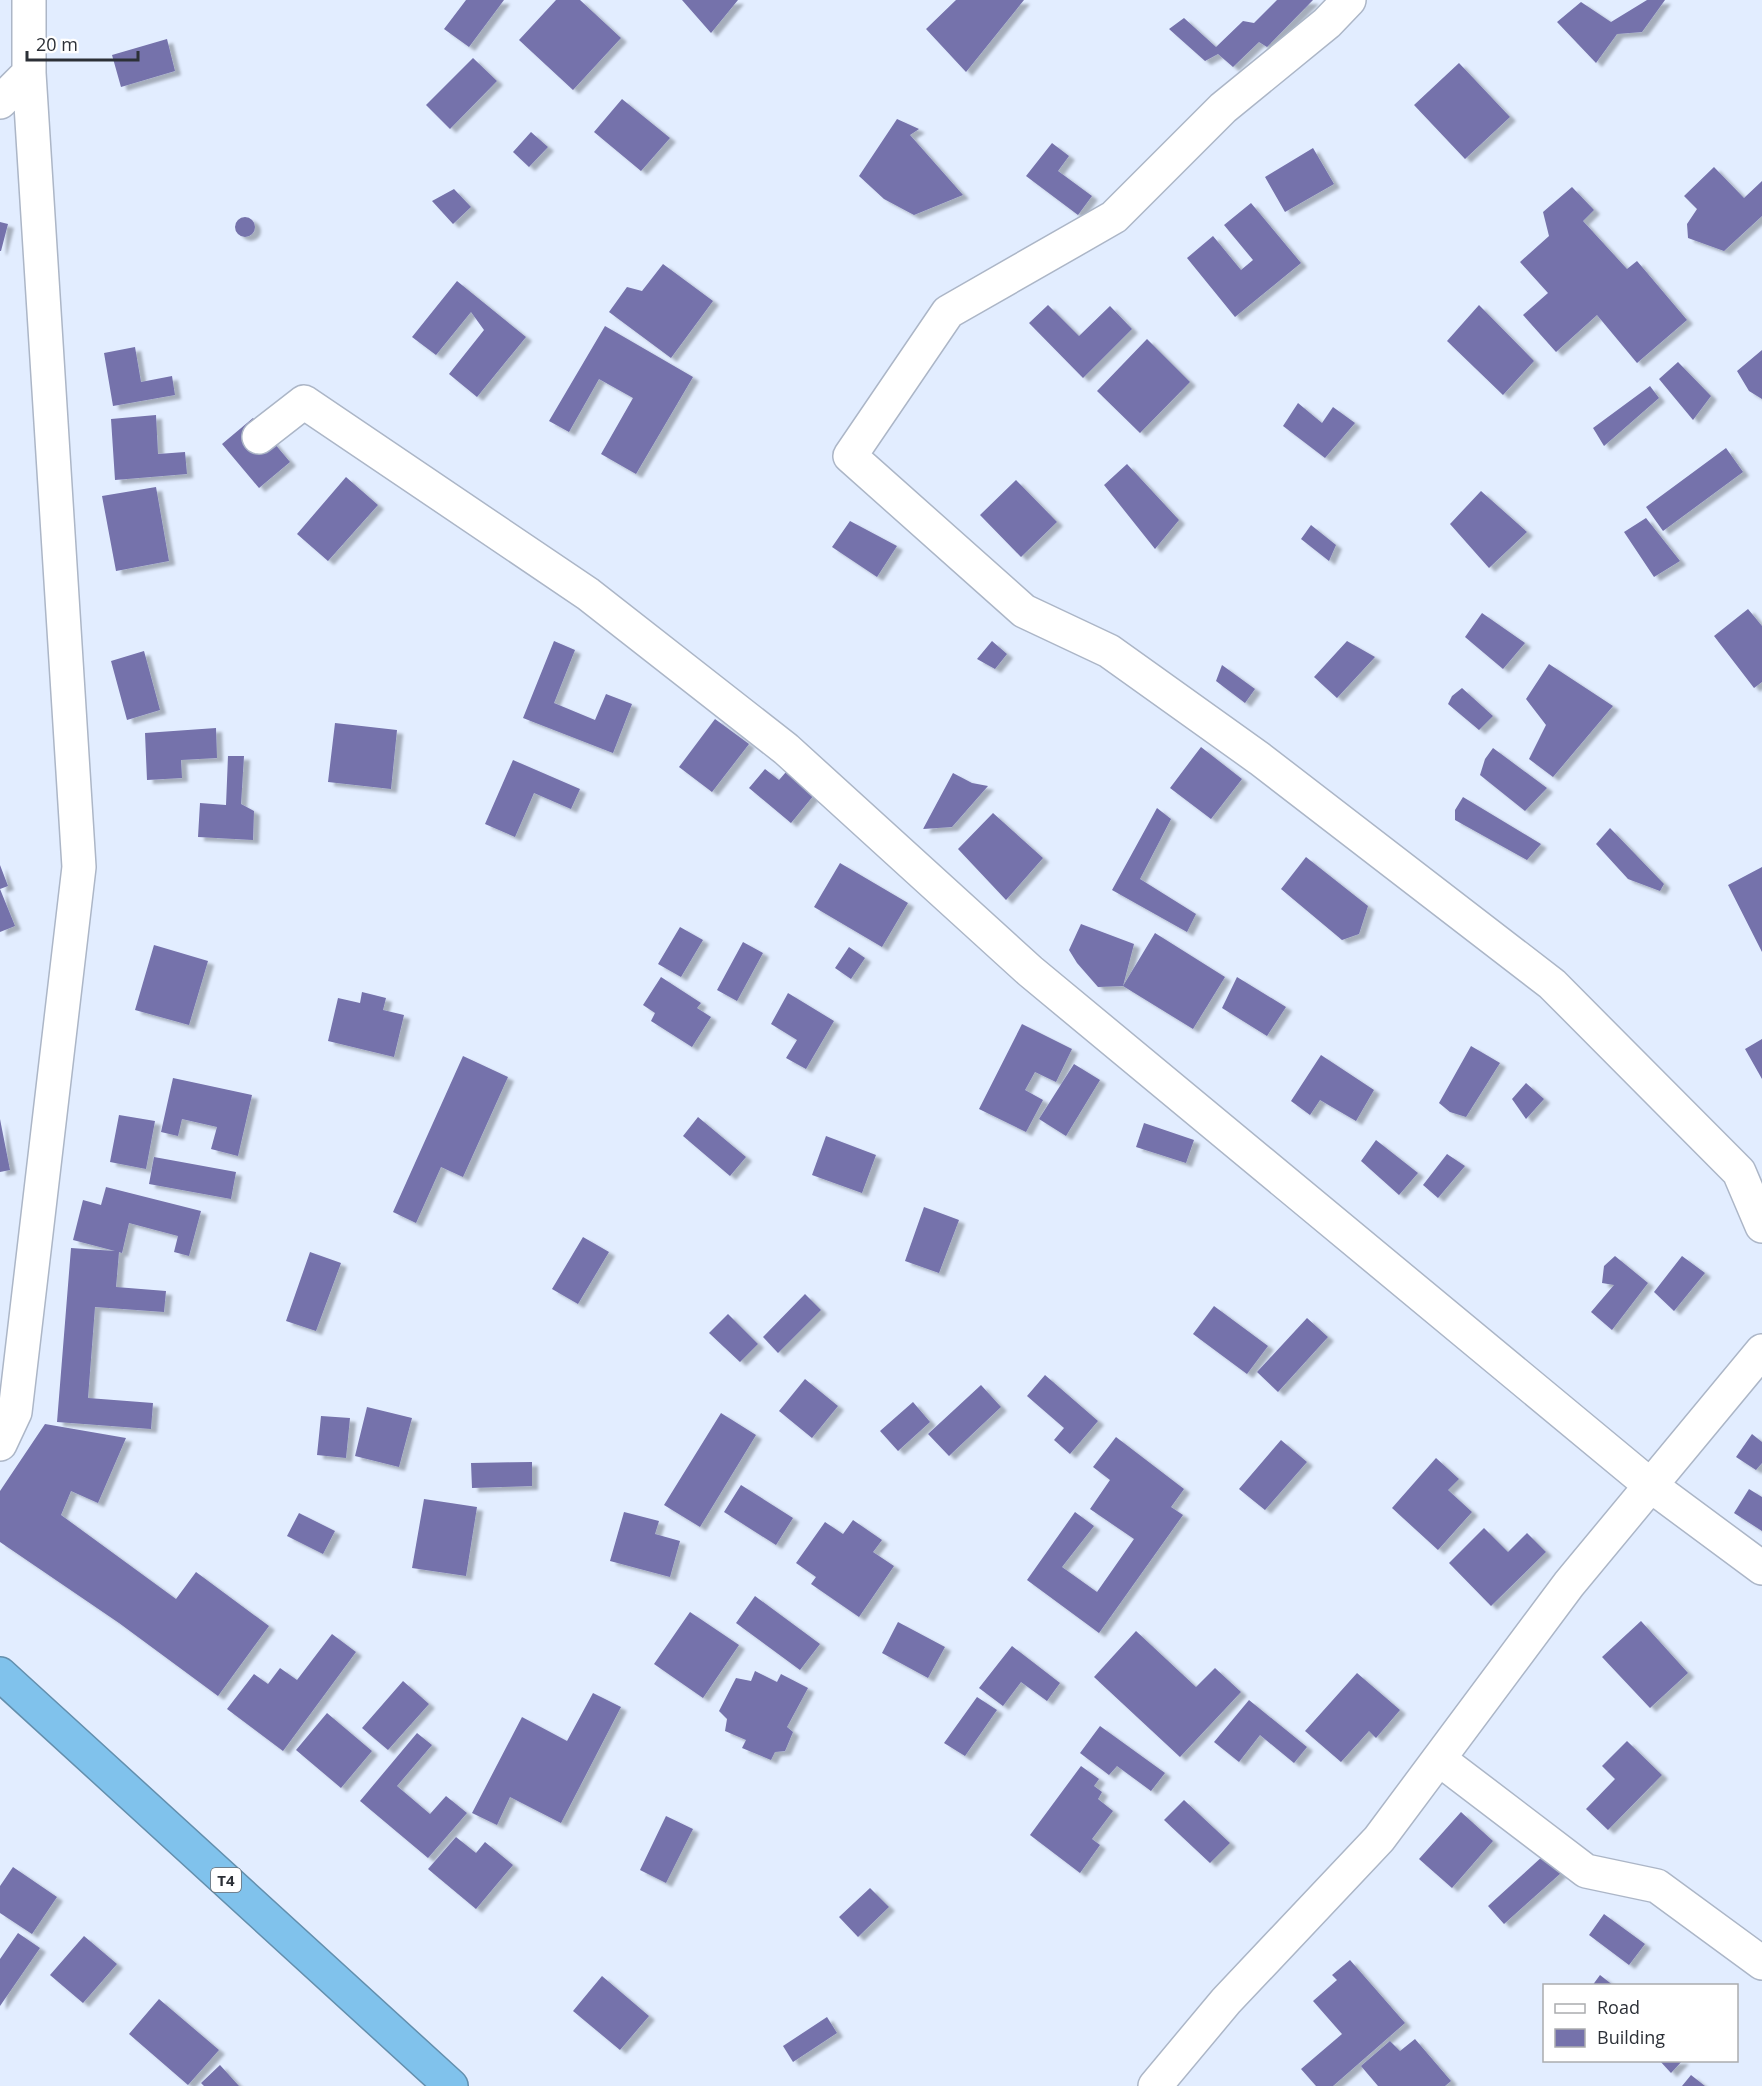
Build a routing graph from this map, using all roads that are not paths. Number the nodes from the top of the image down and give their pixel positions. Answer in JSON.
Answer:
{"nodes":[{"id":1,"x":29,"y":0,"type":"edge"},
{"id":2,"x":1349,"y":0,"type":"edge"},
{"id":3,"x":29,"y":73,"type":"junction"},
{"id":4,"x":0,"y":102,"type":"edge"},
{"id":5,"x":259,"y":437,"type":"dead end"},
{"id":6,"x":1762,"y":1226,"type":"edge"},
{"id":7,"x":1762,"y":1351,"type":"edge"},
{"id":8,"x":0,"y":1444,"type":"edge"},
{"id":9,"x":1650,"y":1485,"type":"junction"},
{"id":10,"x":1762,"y":1568,"type":"edge"},
{"id":11,"x":0,"y":1674,"type":"edge"},
{"id":12,"x":1439,"y":1759,"type":"junction"},
{"id":13,"x":1762,"y":1963,"type":"edge"},
{"id":14,"x":451,"y":2086,"type":"edge"},
{"id":15,"x":1155,"y":2086,"type":"edge"}],
"edges":[{"from":1,"to":3,"type":"street"},
{"from":2,"to":6,"type":"street"},
{"from":3,"to":4,"type":"street"},
{"from":3,"to":8,"type":"street"},
{"from":5,"to":9,"type":"street"},
{"from":7,"to":9,"type":"street"},
{"from":9,"to":10,"type":"street"},
{"from":9,"to":12,"type":"street"},
{"from":11,"to":14,"type":"highway","number":"T4"},
{"from":12,"to":13,"type":"street"},
{"from":12,"to":15,"type":"street"}]}
